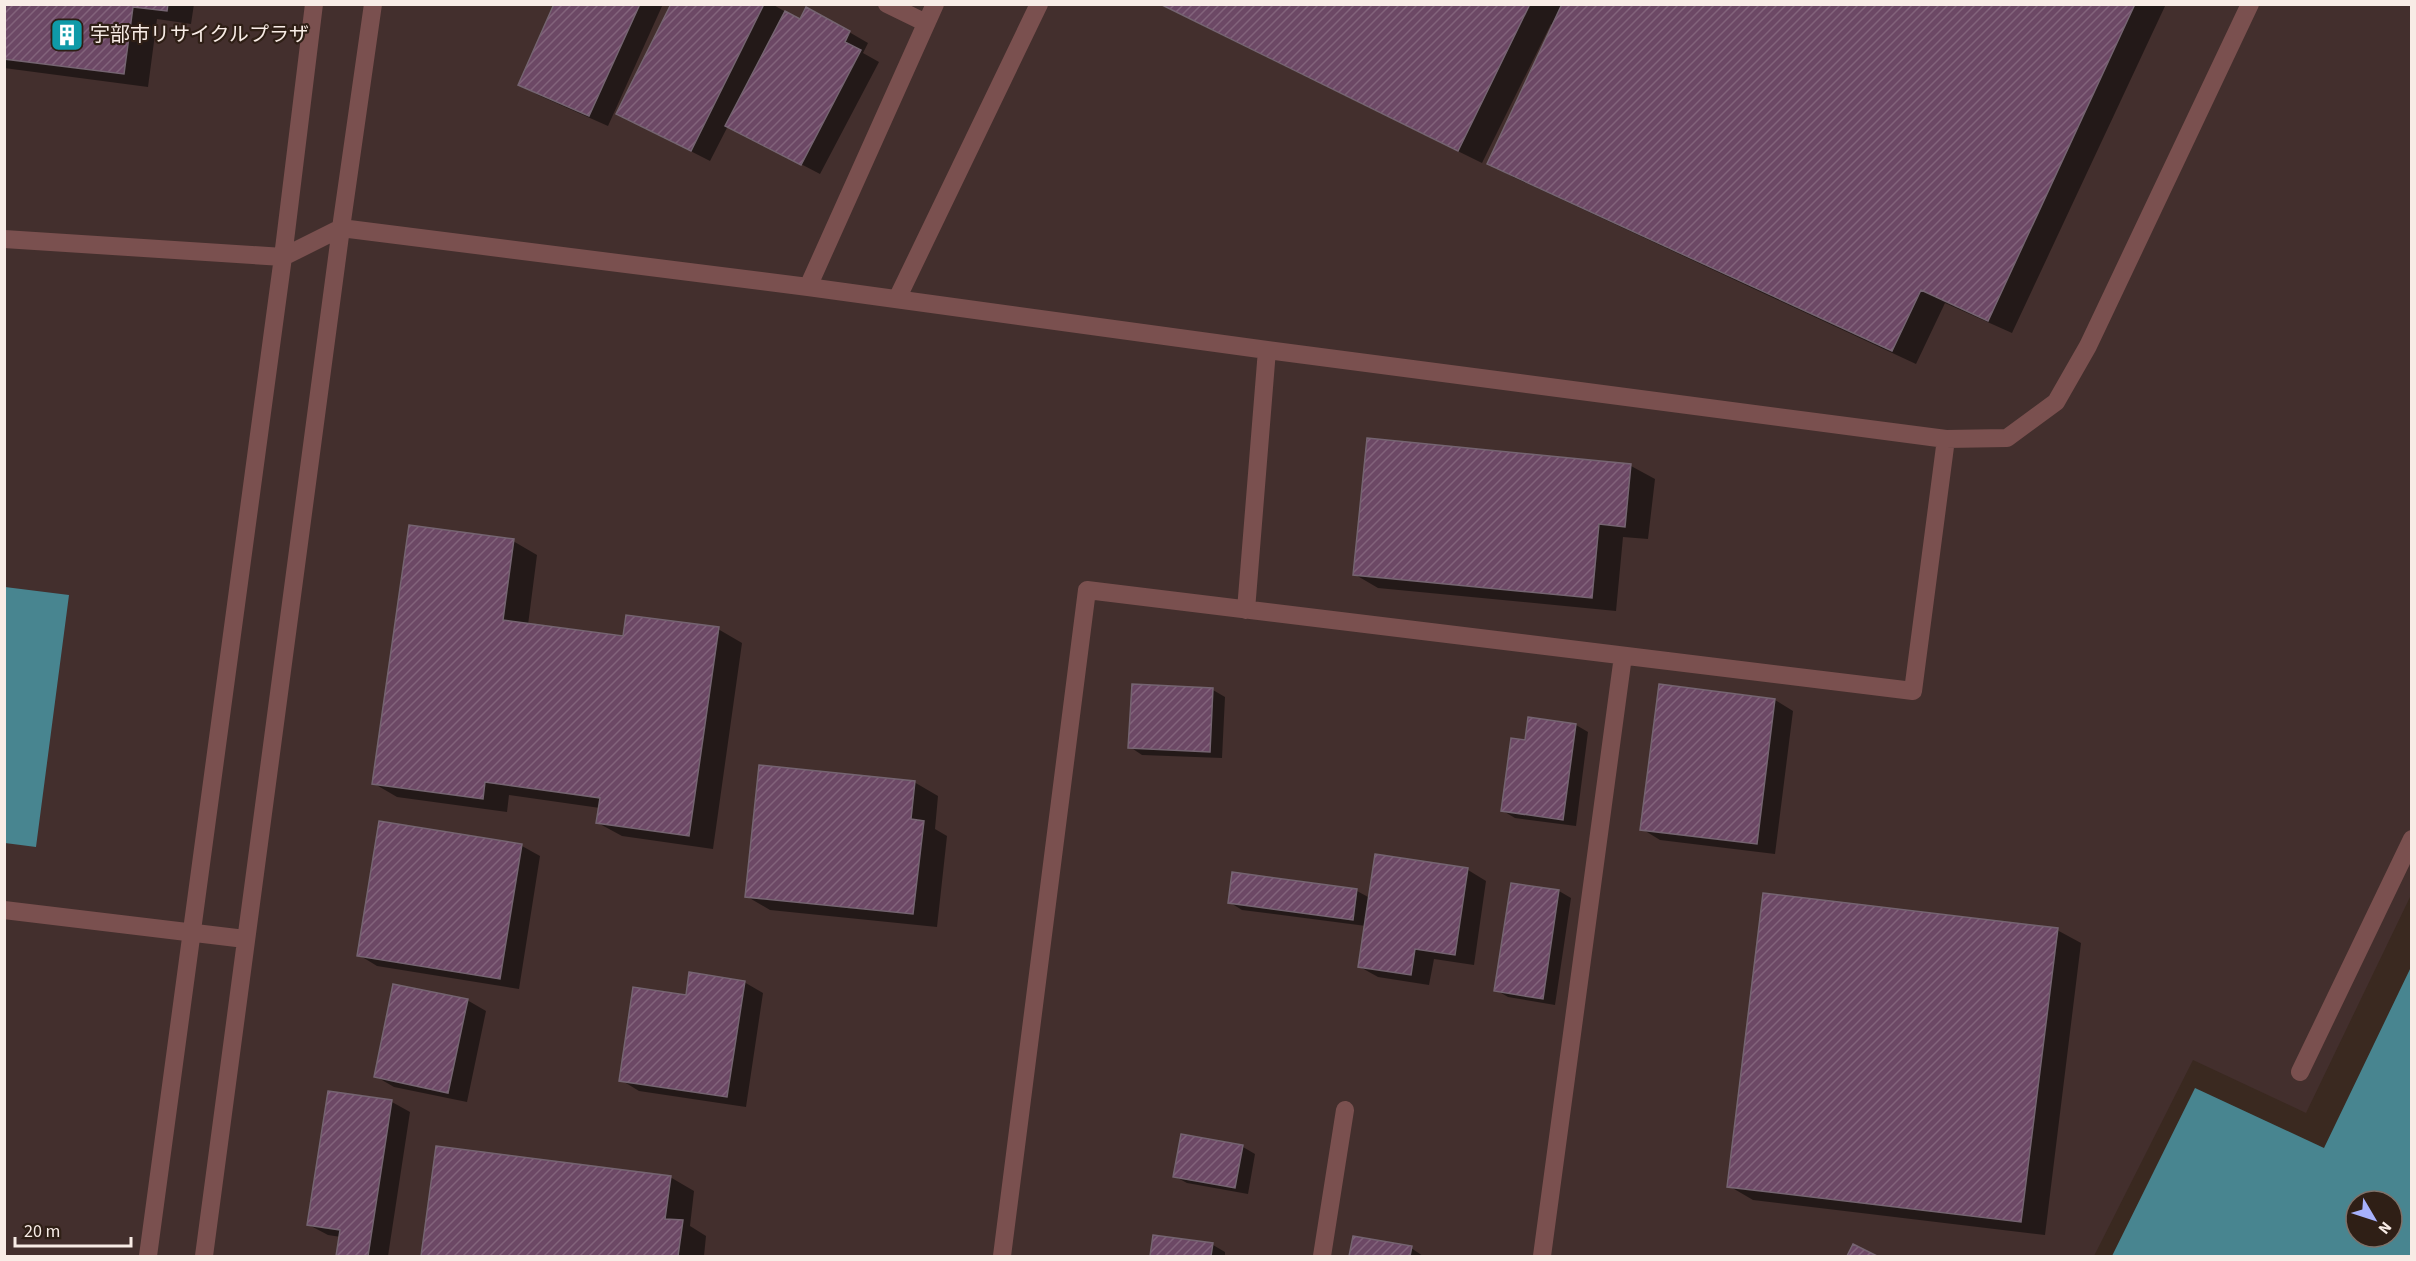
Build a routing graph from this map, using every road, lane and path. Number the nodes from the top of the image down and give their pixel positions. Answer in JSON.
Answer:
{"nodes":[{"id":1,"x":314,"y":4,"type":"edge"},
{"id":2,"x":374,"y":4,"type":"edge"},
{"id":3,"x":887,"y":4,"type":"edge"},
{"id":4,"x":935,"y":4,"type":"edge"},
{"id":5,"x":1039,"y":4,"type":"edge"},
{"id":6,"x":2250,"y":4,"type":"edge"},
{"id":7,"x":926,"y":23,"type":"junction"},
{"id":8,"x":341,"y":228,"type":"junction"},
{"id":9,"x":4,"y":239,"type":"edge"},
{"id":10,"x":283,"y":258,"type":"junction"},
{"id":11,"x":808,"y":287,"type":"junction"},
{"id":12,"x":897,"y":299,"type":"junction"},
{"id":13,"x":1267,"y":350,"type":"junction"},
{"id":14,"x":1946,"y":439,"type":"junction"},
{"id":15,"x":1246,"y":609,"type":"junction"},
{"id":16,"x":1623,"y":656,"type":"junction"},
{"id":17,"x":2412,"y":839,"type":"edge"},
{"id":18,"x":4,"y":910,"type":"edge"},
{"id":19,"x":191,"y":934,"type":"junction"},
{"id":20,"x":245,"y":939,"type":"junction"},
{"id":21,"x":2300,"y":1072,"type":"dead end"},
{"id":22,"x":1345,"y":1110,"type":"dead end"},
{"id":23,"x":148,"y":1257,"type":"edge"},
{"id":24,"x":204,"y":1257,"type":"edge"},
{"id":25,"x":1002,"y":1257,"type":"edge"},
{"id":26,"x":1322,"y":1257,"type":"edge"},
{"id":27,"x":1542,"y":1257,"type":"edge"}],
"edges":[{"from":1,"to":10,"type":"street"},
{"from":2,"to":8,"type":"street"},
{"from":3,"to":7,"type":"street"},
{"from":4,"to":7,"type":"street"},
{"from":5,"to":12,"type":"street"},
{"from":6,"to":14,"type":"street"},
{"from":7,"to":11,"type":"street"},
{"from":8,"to":10,"type":"street"},
{"from":8,"to":11,"type":"street"},
{"from":8,"to":20,"type":"street"},
{"from":9,"to":10,"type":"street"},
{"from":10,"to":19,"type":"street"},
{"from":11,"to":12,"type":"street"},
{"from":12,"to":13,"type":"street"},
{"from":13,"to":14,"type":"street"},
{"from":13,"to":15,"type":"street"},
{"from":14,"to":16,"type":"street"},
{"from":15,"to":16,"type":"street"},
{"from":15,"to":25,"type":"street"},
{"from":16,"to":27,"type":"street"},
{"from":17,"to":21,"type":"street"},
{"from":18,"to":19,"type":"street"},
{"from":19,"to":20,"type":"street"},
{"from":19,"to":23,"type":"street"},
{"from":20,"to":24,"type":"street"},
{"from":22,"to":26,"type":"street"}]}
